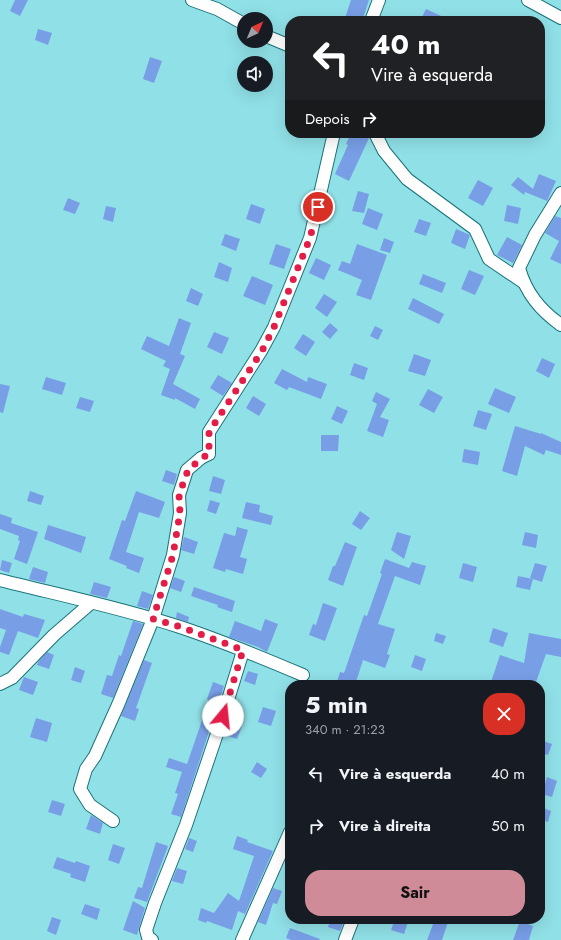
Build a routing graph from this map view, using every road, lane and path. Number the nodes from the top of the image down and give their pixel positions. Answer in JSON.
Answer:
{"nodes":[{"id":1,"x":192,"y":0,"type":"edge"},
{"id":2,"x":379,"y":0,"type":"edge"},
{"id":3,"x":528,"y":0,"type":"edge"},
{"id":4,"x":373,"y":16,"type":"edge"},
{"id":5,"x":561,"y":18,"type":"edge"},
{"id":6,"x":237,"y":20,"type":"edge"},
{"id":7,"x":273,"y":39,"type":"edge"},
{"id":8,"x":285,"y":44,"type":"edge"},
{"id":9,"x":333,"y":138,"type":"edge"},
{"id":10,"x":378,"y":138,"type":"edge"},
{"id":11,"x":561,"y":193,"type":"edge"},
{"id":12,"x":523,"y":282,"type":"junction"},
{"id":13,"x":561,"y":325,"type":"edge"},
{"id":14,"x":0,"y":580,"type":"edge"},
{"id":15,"x":91,"y":603,"type":"junction"},
{"id":16,"x":153,"y":619,"type":"junction"},
{"id":17,"x":243,"y":650,"type":"junction"},
{"id":18,"x":303,"y":676,"type":"dead end"},
{"id":19,"x":0,"y":684,"type":"edge"},
{"id":20,"x":112,"y":821,"type":"dead end"},
{"id":21,"x":285,"y":843,"type":"edge"},
{"id":22,"x":351,"y":924,"type":"edge"},
{"id":23,"x":152,"y":940,"type":"edge"},
{"id":24,"x":242,"y":940,"type":"edge"},
{"id":25,"x":344,"y":940,"type":"edge"}],
"edges":[{"from":1,"to":6,"type":"street"},
{"from":2,"to":4,"type":"street"},
{"from":3,"to":5,"type":"street"},
{"from":7,"to":8,"type":"street"},
{"from":9,"to":16,"type":"street"},
{"from":10,"to":12,"type":"street"},
{"from":11,"to":12,"type":"street"},
{"from":12,"to":13,"type":"street"},
{"from":14,"to":15,"type":"street"},
{"from":15,"to":16,"type":"street"},
{"from":15,"to":19,"type":"street"},
{"from":16,"to":17,"type":"street"},
{"from":16,"to":20,"type":"street"},
{"from":17,"to":18,"type":"street"},
{"from":17,"to":23,"type":"street"},
{"from":21,"to":24,"type":"street"},
{"from":22,"to":25,"type":"street"}]}
